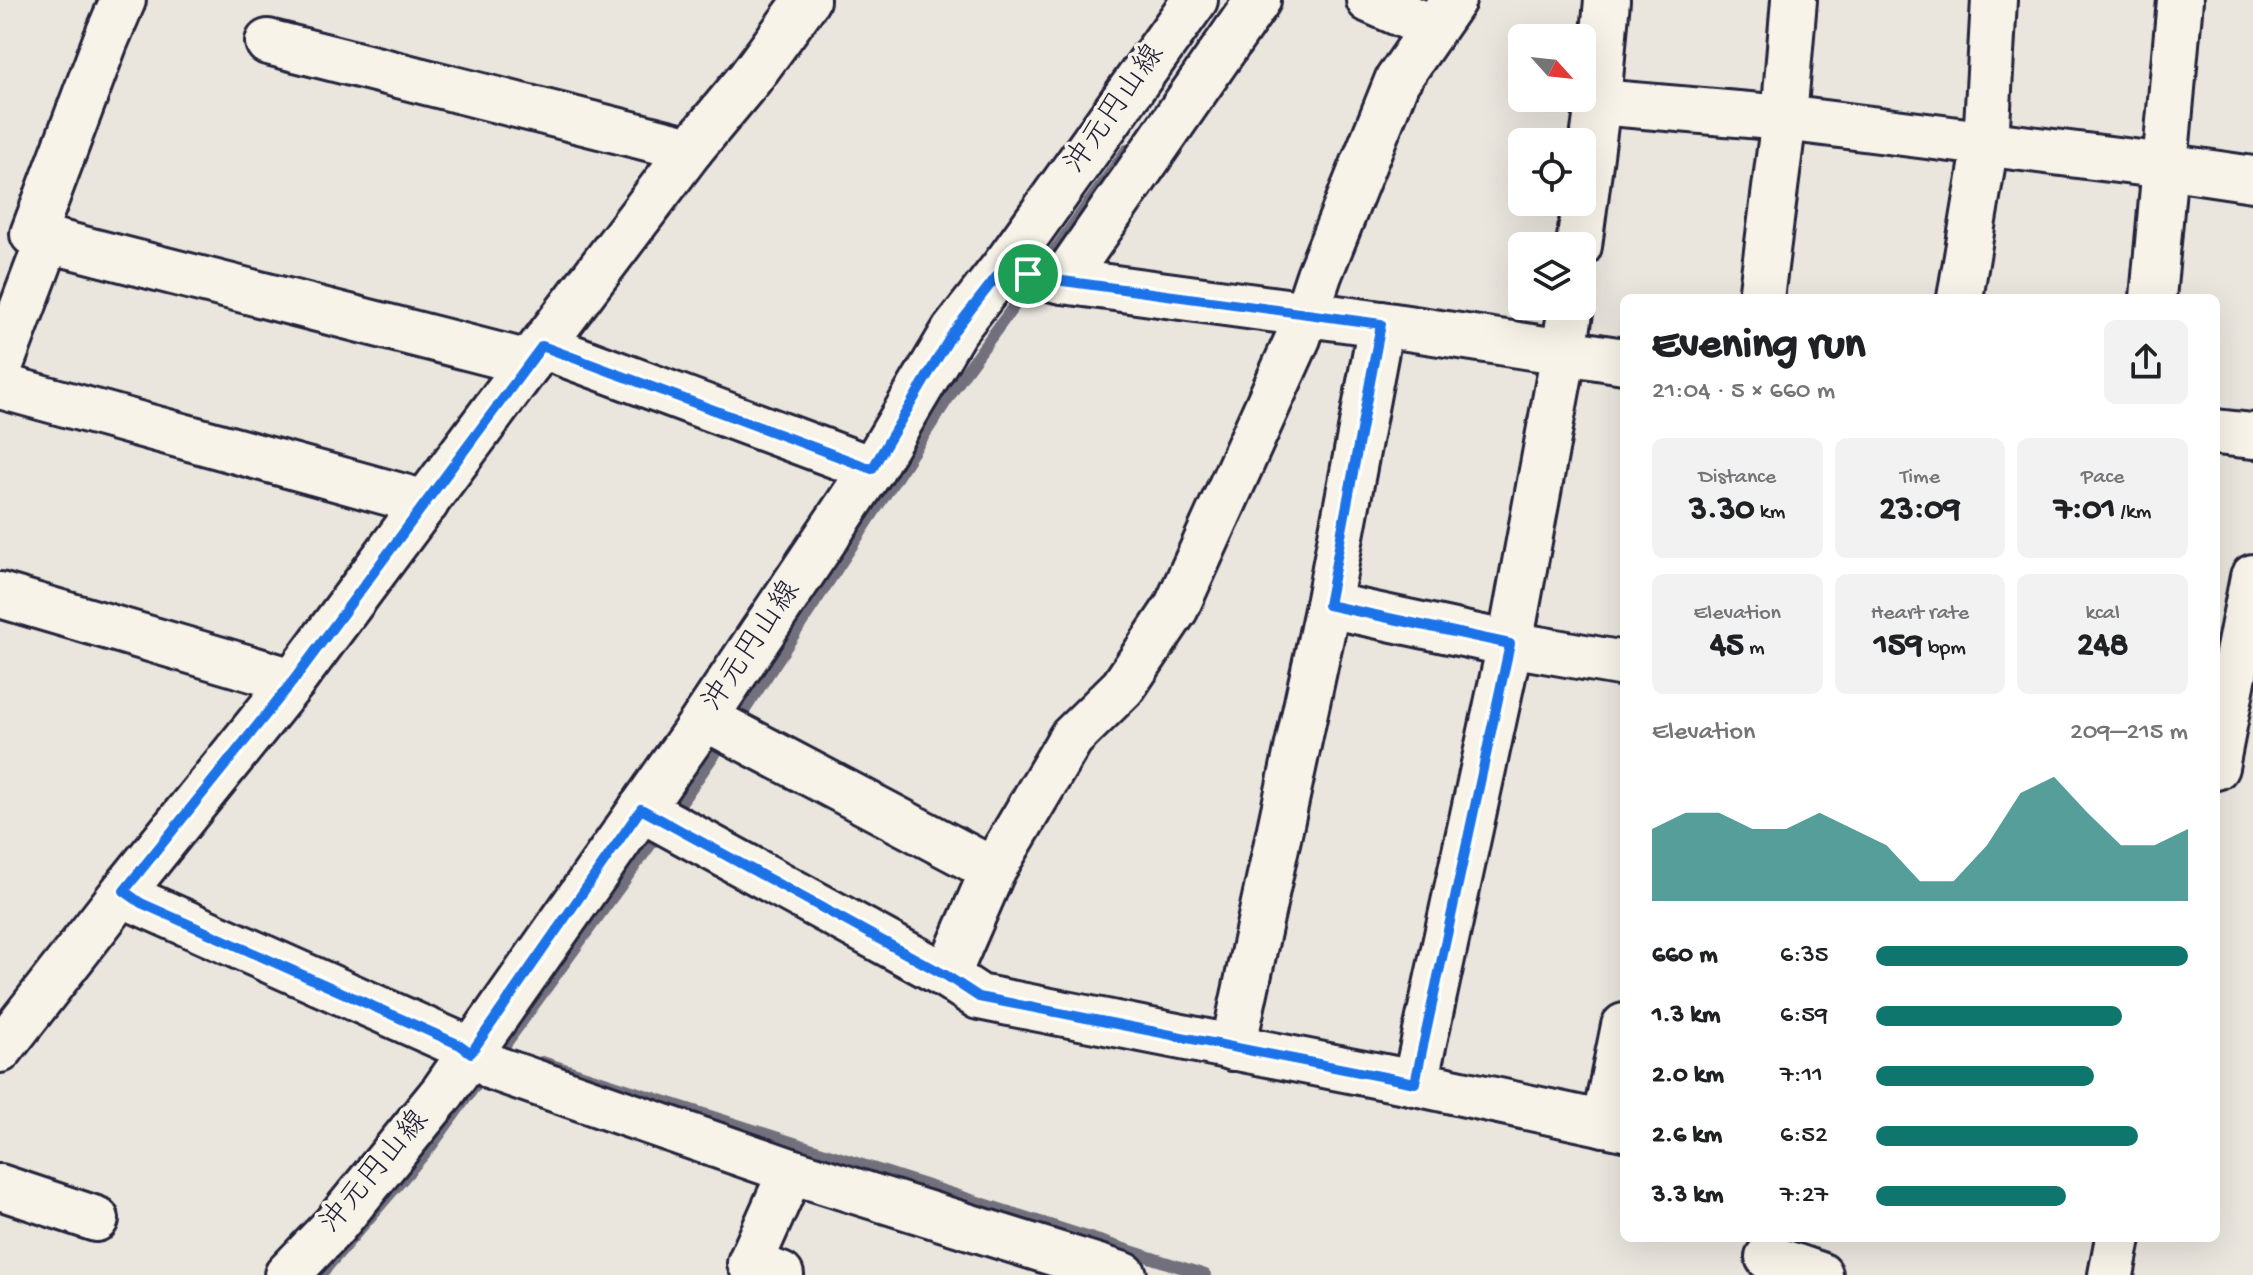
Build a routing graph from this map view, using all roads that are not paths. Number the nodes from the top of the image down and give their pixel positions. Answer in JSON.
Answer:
{"nodes":[{"id":1,"x":123,"y":0,"type":"edge"},
{"id":2,"x":807,"y":0,"type":"edge"},
{"id":3,"x":1195,"y":0,"type":"edge"},
{"id":4,"x":1258,"y":0,"type":"edge"},
{"id":5,"x":1369,"y":0,"type":"edge"},
{"id":6,"x":1607,"y":0,"type":"edge"},
{"id":7,"x":1794,"y":0,"type":"edge"},
{"id":8,"x":1994,"y":0,"type":"edge"},
{"id":9,"x":2180,"y":0,"type":"edge"},
{"id":10,"x":1443,"y":14,"type":"edge"},
{"id":11,"x":268,"y":42,"type":"dead end"},
{"id":12,"x":1598,"y":102,"type":"junction"},
{"id":13,"x":1784,"y":118,"type":"junction"},
{"id":14,"x":1986,"y":143,"type":"junction"},
{"id":15,"x":691,"y":149,"type":"junction"},
{"id":16,"x":2177,"y":168,"type":"junction"},
{"id":17,"x":2253,"y":179,"type":"edge"},
{"id":18,"x":1581,"y":232,"type":"edge"},
{"id":19,"x":48,"y":240,"type":"junction"},
{"id":20,"x":1037,"y":274,"type":"junction"},
{"id":21,"x":1762,"y":294,"type":"edge"},
{"id":22,"x":1961,"y":294,"type":"edge"},
{"id":23,"x":2154,"y":294,"type":"edge"},
{"id":24,"x":1306,"y":315,"type":"junction"},
{"id":25,"x":1569,"y":320,"type":"edge"},
{"id":26,"x":1381,"y":324,"type":"junction"},
{"id":27,"x":1564,"y":352,"type":"junction"},
{"id":28,"x":536,"y":355,"type":"junction"},
{"id":29,"x":1620,"y":360,"type":"edge"},
{"id":30,"x":0,"y":367,"type":"edge"},
{"id":31,"x":0,"y":386,"type":"edge"},
{"id":32,"x":2220,"y":432,"type":"edge"},
{"id":33,"x":2253,"y":436,"type":"edge"},
{"id":34,"x":872,"y":469,"type":"junction"},
{"id":35,"x":426,"y":503,"type":"junction"},
{"id":36,"x":2253,"y":577,"type":"edge"},
{"id":37,"x":0,"y":595,"type":"edge"},
{"id":38,"x":1328,"y":605,"type":"junction"},
{"id":39,"x":1510,"y":644,"type":"junction"},
{"id":40,"x":1620,"y":663,"type":"edge"},
{"id":41,"x":293,"y":681,"type":"junction"},
{"id":42,"x":721,"y":726,"type":"junction"},
{"id":43,"x":2226,"y":764,"type":"edge"},
{"id":44,"x":658,"y":818,"type":"junction"},
{"id":45,"x":993,"y":870,"type":"junction"},
{"id":46,"x":132,"y":896,"type":"junction"},
{"id":47,"x":947,"y":976,"type":"junction"},
{"id":48,"x":1233,"y":1048,"type":"junction"},
{"id":49,"x":0,"y":1050,"type":"edge"},
{"id":50,"x":483,"y":1061,"type":"junction"},
{"id":51,"x":1620,"y":1066,"type":"edge"},
{"id":52,"x":1415,"y":1083,"type":"junction"},
{"id":53,"x":1614,"y":1126,"type":"edge"},
{"id":54,"x":791,"y":1171,"type":"junction"},
{"id":55,"x":0,"y":1187,"type":"edge"},
{"id":56,"x":96,"y":1219,"type":"dead end"},
{"id":57,"x":2117,"y":1242,"type":"edge"},
{"id":58,"x":287,"y":1275,"type":"edge"},
{"id":59,"x":781,"y":1275,"type":"edge"},
{"id":60,"x":1123,"y":1275,"type":"edge"},
{"id":61,"x":2111,"y":1275,"type":"edge"}],
"edges":[{"from":1,"to":19,"type":"street"},
{"from":2,"to":15,"type":"street"},
{"from":3,"to":20,"type":"street","name":"沖元円山線"},
{"from":4,"to":20,"type":"street"},
{"from":5,"to":10,"type":"street"},
{"from":6,"to":12,"type":"street"},
{"from":7,"to":13,"type":"street"},
{"from":8,"to":14,"type":"street"},
{"from":9,"to":16,"type":"street"},
{"from":10,"to":24,"type":"street"},
{"from":11,"to":15,"type":"street"},
{"from":12,"to":13,"type":"street"},
{"from":12,"to":18,"type":"street"},
{"from":13,"to":14,"type":"street"},
{"from":13,"to":21,"type":"street"},
{"from":14,"to":16,"type":"street"},
{"from":14,"to":22,"type":"street"},
{"from":15,"to":28,"type":"street"},
{"from":16,"to":17,"type":"street"},
{"from":16,"to":23,"type":"street"},
{"from":19,"to":28,"type":"street"},
{"from":19,"to":30,"type":"street"},
{"from":20,"to":24,"type":"street"},
{"from":20,"to":34,"type":"street","name":"沖元円山線"},
{"from":24,"to":26,"type":"street"},
{"from":24,"to":45,"type":"street"},
{"from":25,"to":27,"type":"street"},
{"from":26,"to":27,"type":"street"},
{"from":26,"to":38,"type":"street"},
{"from":27,"to":29,"type":"street"},
{"from":27,"to":39,"type":"street"},
{"from":28,"to":34,"type":"street"},
{"from":28,"to":35,"type":"street"},
{"from":31,"to":35,"type":"street"},
{"from":32,"to":33,"type":"street"},
{"from":34,"to":42,"type":"street","name":"沖元円山線"},
{"from":35,"to":41,"type":"street"},
{"from":36,"to":43,"type":"street"},
{"from":37,"to":41,"type":"street"},
{"from":38,"to":39,"type":"street"},
{"from":38,"to":48,"type":"street"},
{"from":39,"to":40,"type":"street"},
{"from":39,"to":52,"type":"street"},
{"from":41,"to":46,"type":"street"},
{"from":42,"to":44,"type":"street","name":"沖元円山線"},
{"from":42,"to":45,"type":"street"},
{"from":44,"to":47,"type":"street"},
{"from":44,"to":50,"type":"street","name":"沖元円山線"},
{"from":45,"to":47,"type":"street"},
{"from":46,"to":49,"type":"street"},
{"from":46,"to":50,"type":"street"},
{"from":47,"to":48,"type":"street"},
{"from":48,"to":52,"type":"street"},
{"from":50,"to":54,"type":"street"},
{"from":50,"to":58,"type":"street","name":"沖元円山線"},
{"from":51,"to":53,"type":"street"},
{"from":52,"to":53,"type":"street"},
{"from":54,"to":59,"type":"street"},
{"from":54,"to":60,"type":"street"},
{"from":55,"to":56,"type":"street"},
{"from":57,"to":61,"type":"street"}]}
